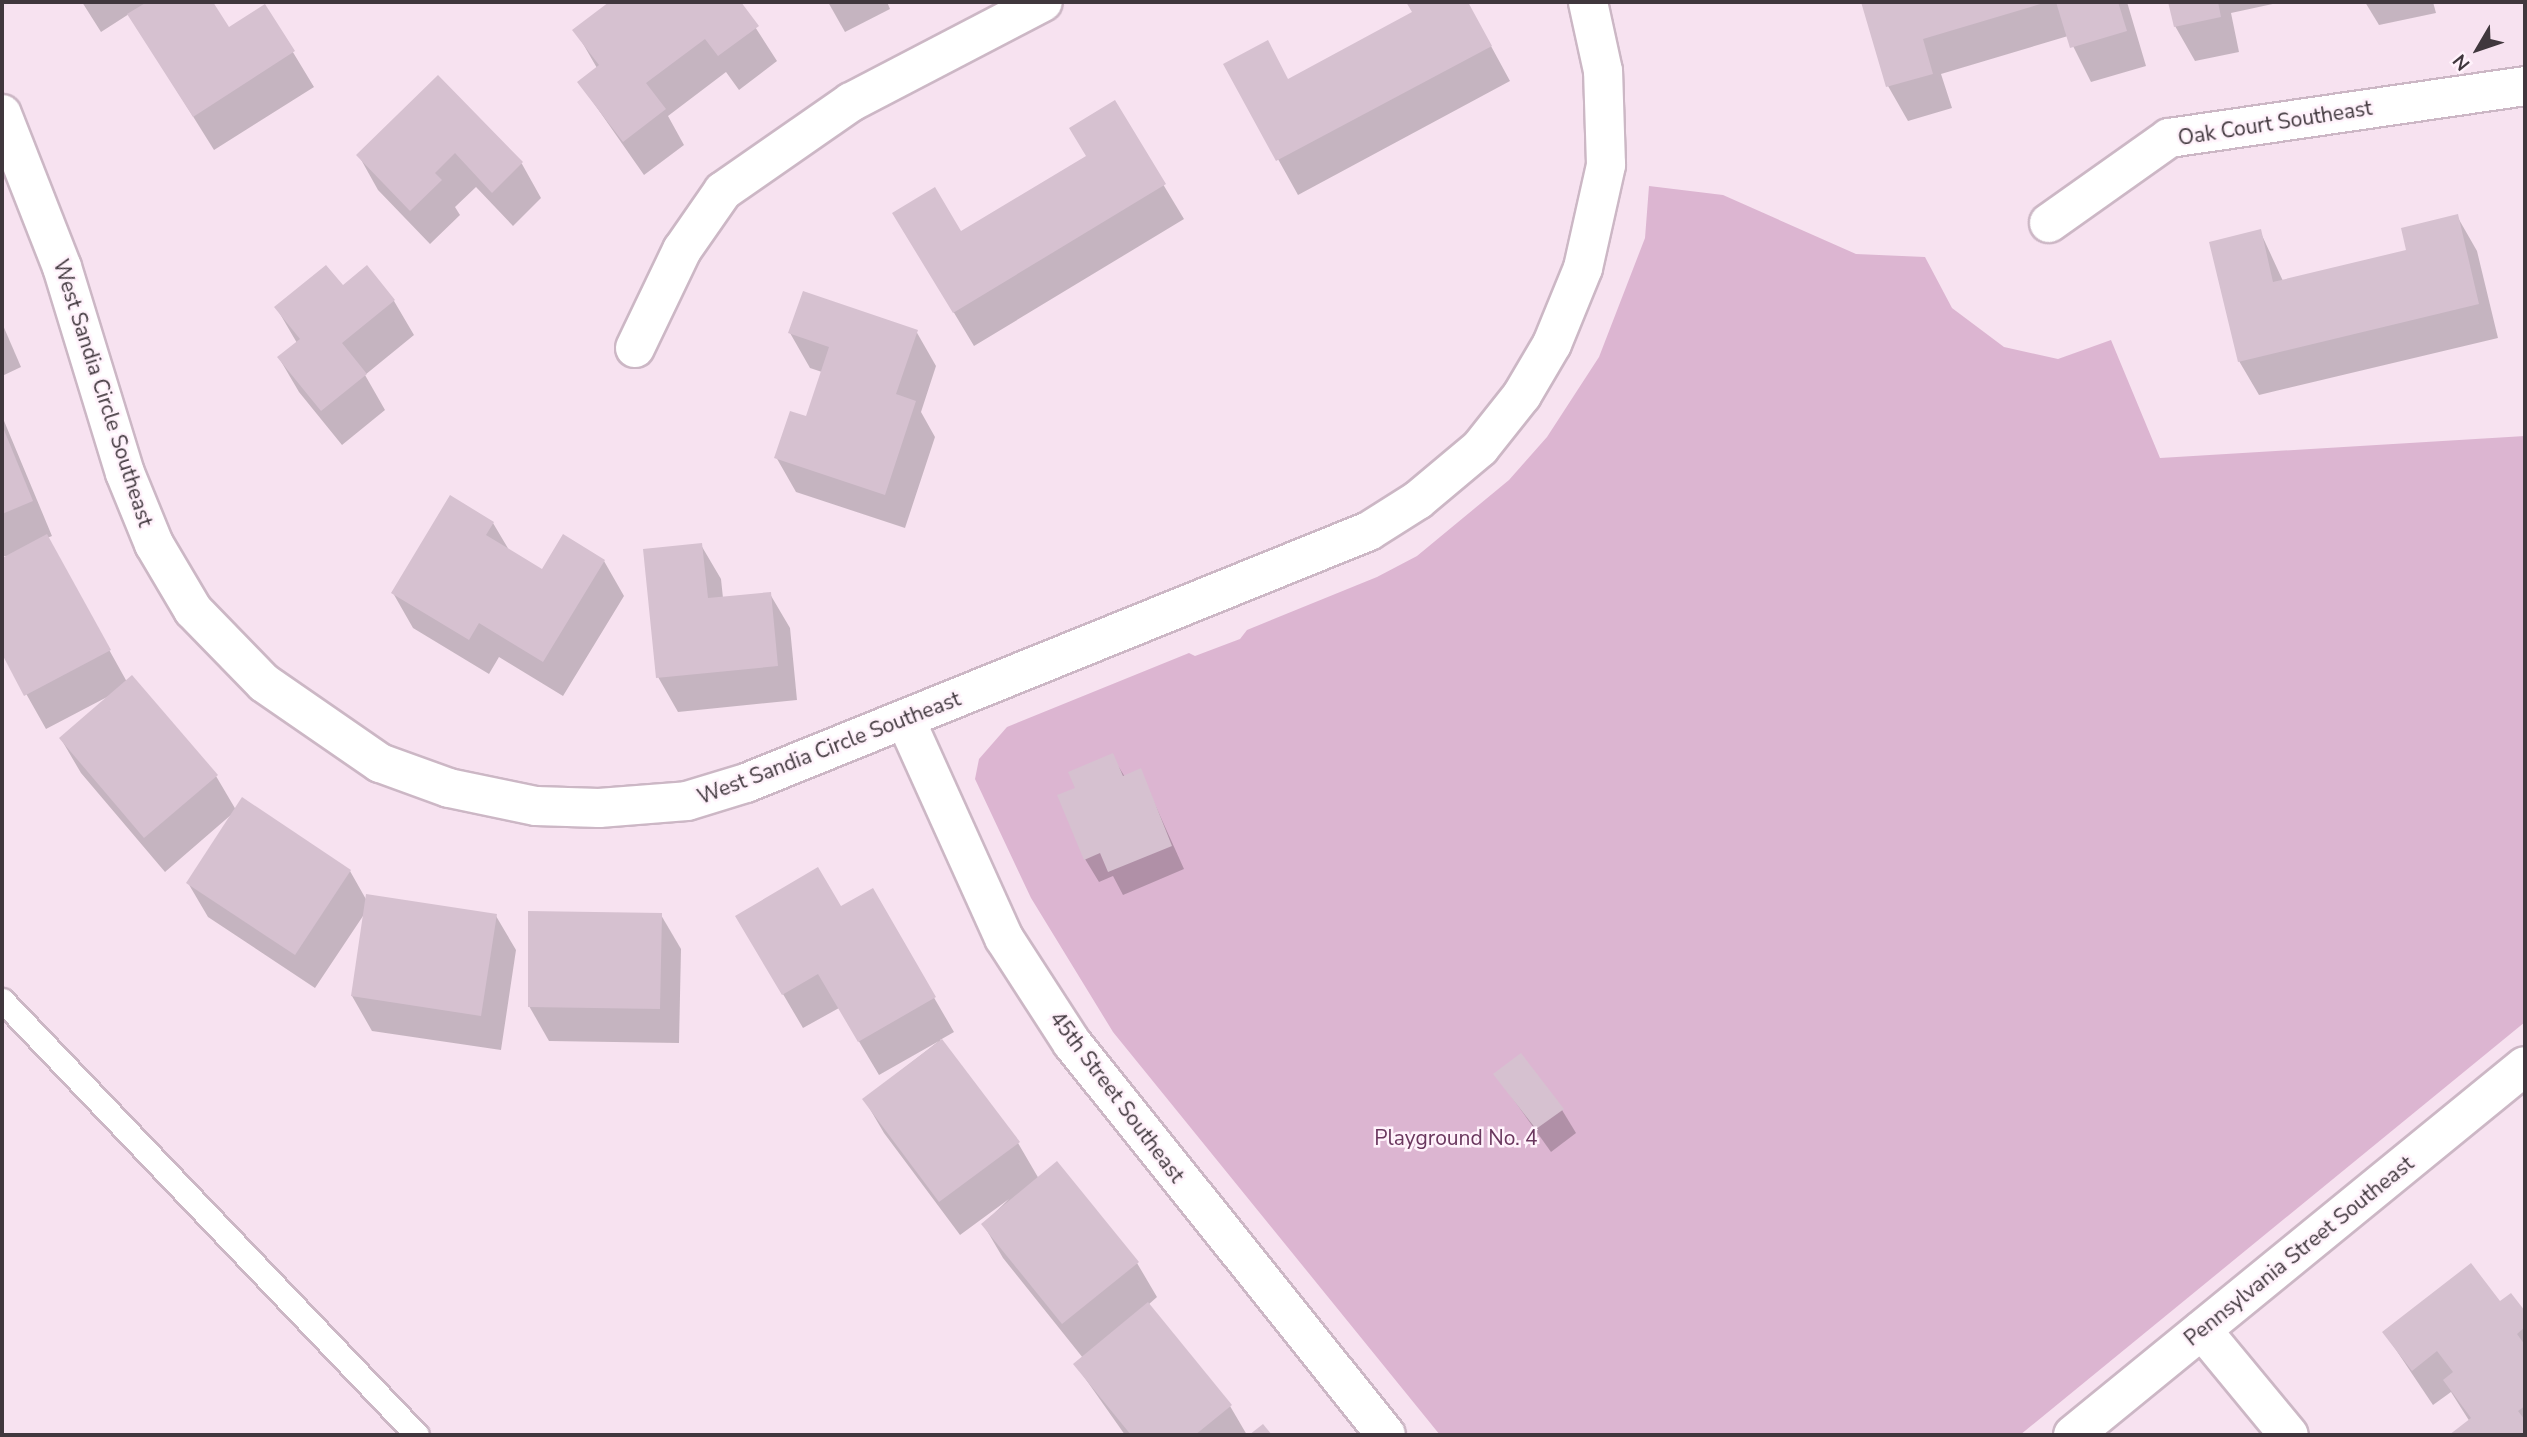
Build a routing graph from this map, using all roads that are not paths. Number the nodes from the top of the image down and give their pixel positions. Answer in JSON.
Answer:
{"nodes":[{"id":1,"x":1043,"y":2,"type":"edge"},
{"id":2,"x":1588,"y":2,"type":"edge"},
{"id":3,"x":2525,"y":86,"type":"edge"},
{"id":4,"x":2,"y":114,"type":"edge"},
{"id":5,"x":2049,"y":223,"type":"dead end"},
{"id":6,"x":635,"y":348,"type":"dead end"},
{"id":7,"x":906,"y":721,"type":"junction"},
{"id":8,"x":2,"y":1000,"type":"edge"},
{"id":9,"x":2525,"y":1066,"type":"edge"},
{"id":10,"x":2203,"y":1330,"type":"junction"},
{"id":11,"x":417,"y":1435,"type":"edge"},
{"id":12,"x":1386,"y":1435,"type":"edge"},
{"id":13,"x":2073,"y":1435,"type":"edge"},
{"id":14,"x":2289,"y":1435,"type":"edge"}],
"edges":[{"from":1,"to":6,"type":"street"},
{"from":2,"to":7,"type":"street","name":"West Sandia Circle Southeast"},
{"from":3,"to":5,"type":"street","name":"Oak Court Southeast"},
{"from":4,"to":7,"type":"street","name":"West Sandia Circle Southeast"},
{"from":7,"to":12,"type":"street","name":"45th Street Southeast"},
{"from":8,"to":11,"type":"lane"},
{"from":9,"to":10,"type":"street","name":"Pennsylvania Street Southeast"},
{"from":10,"to":13,"type":"street","name":"Pennsylvania Street Southeast"},
{"from":10,"to":14,"type":"street"}]}
